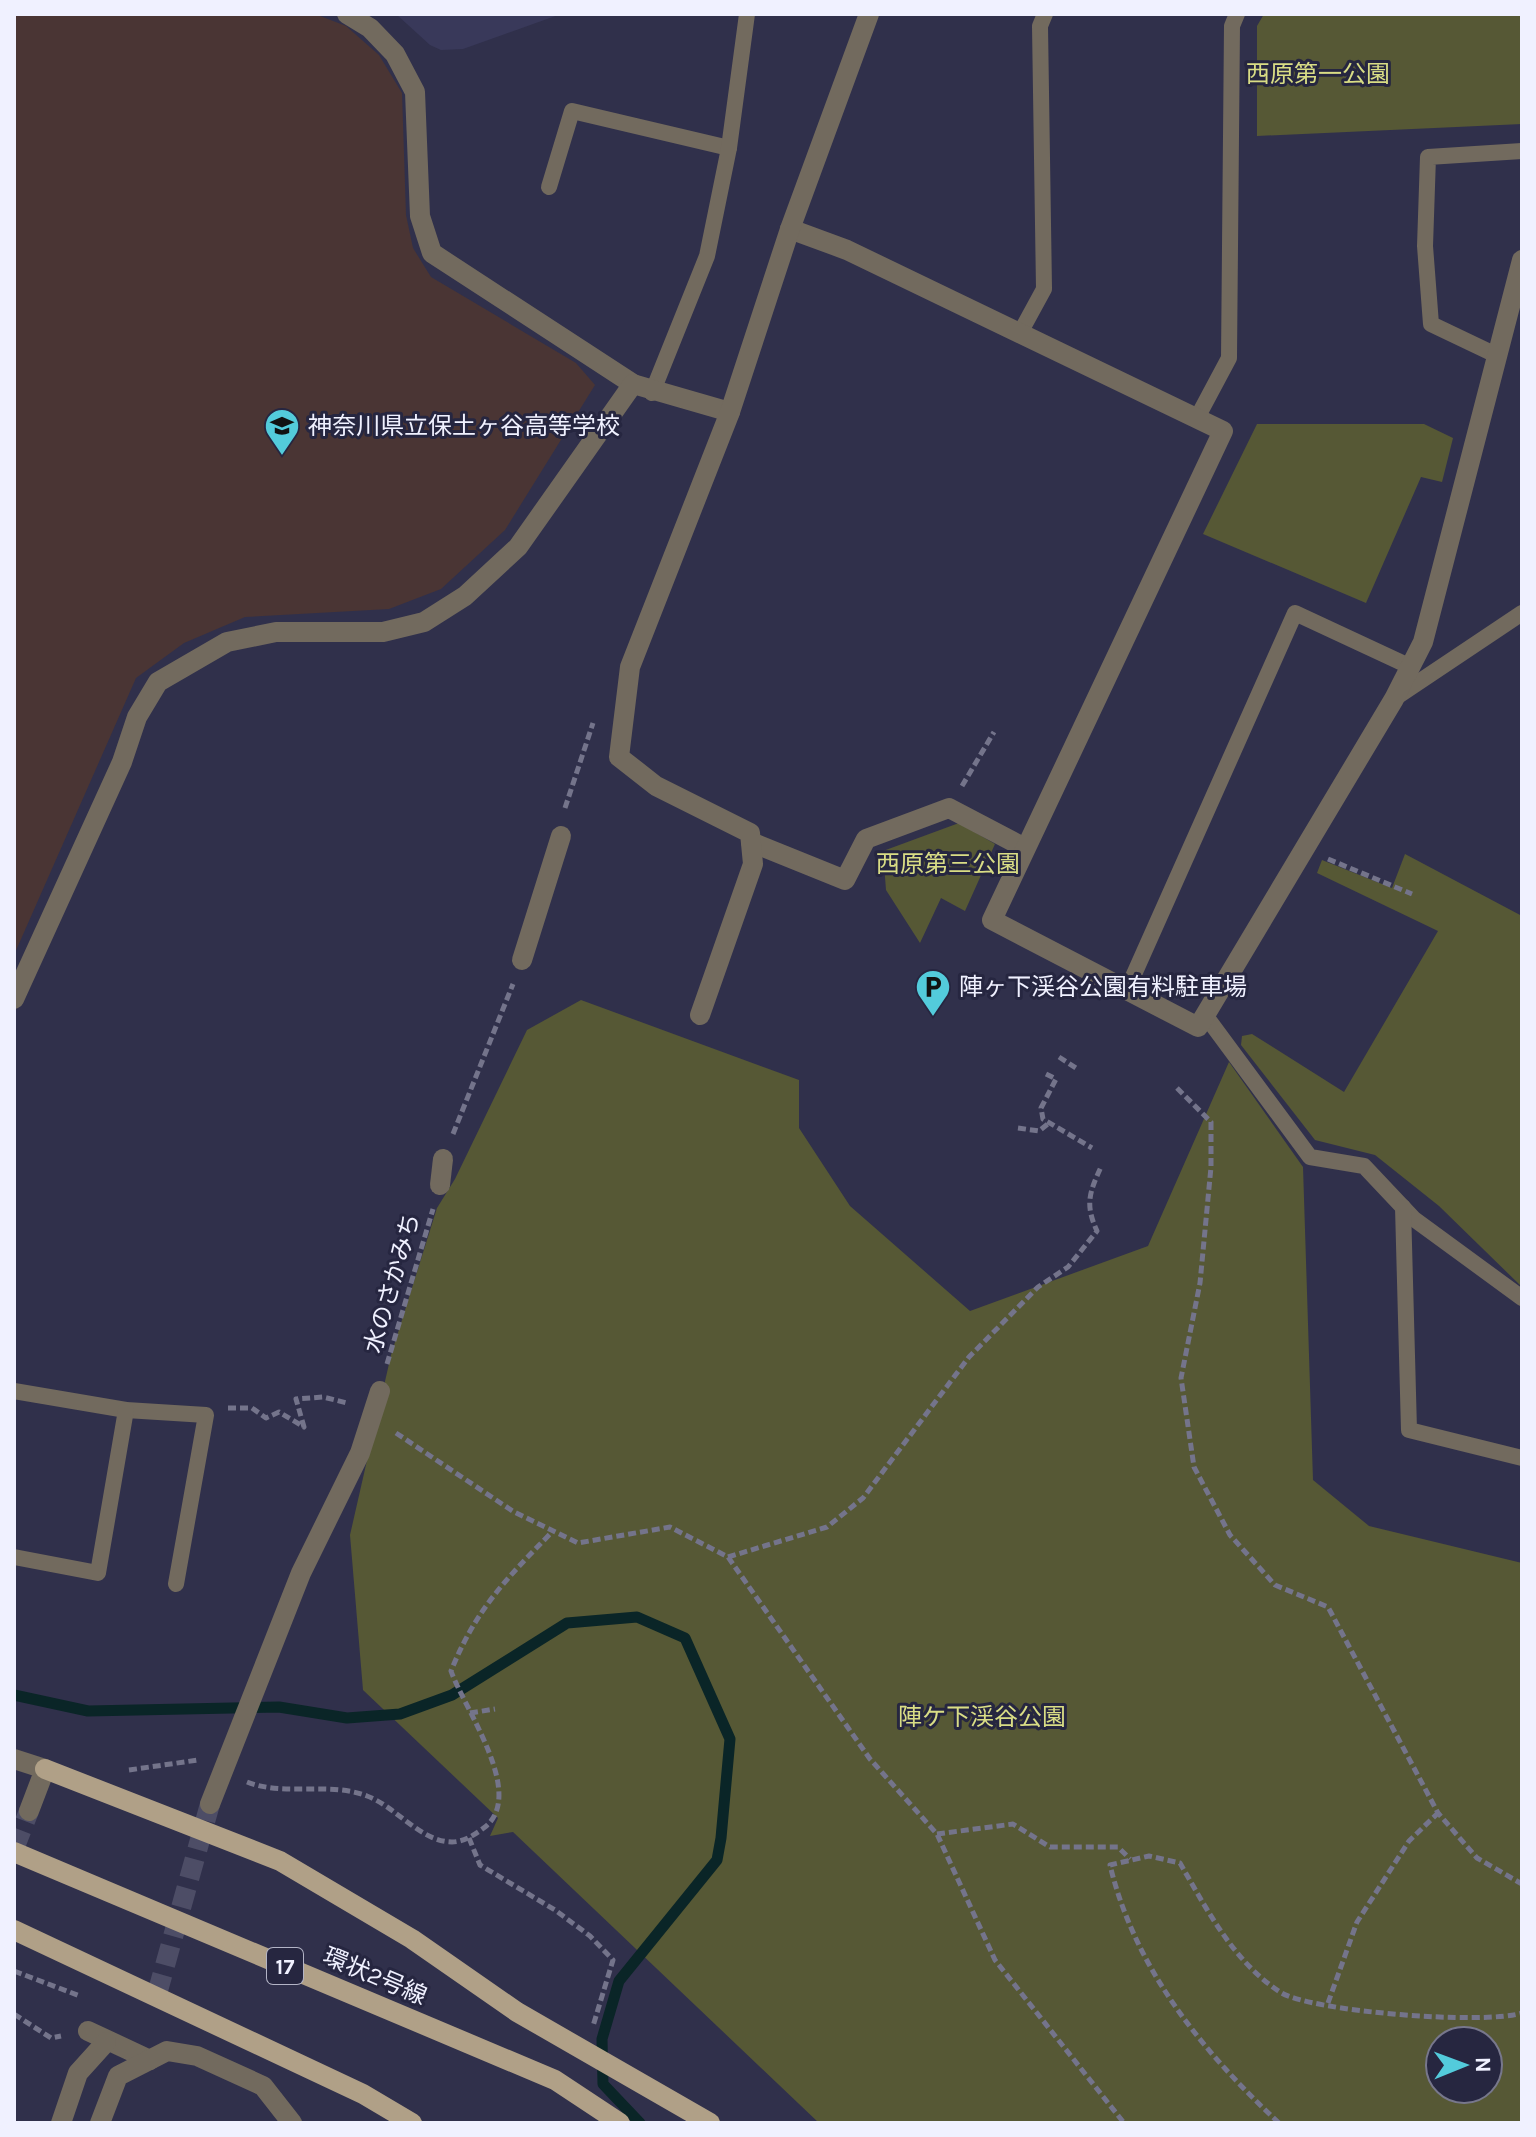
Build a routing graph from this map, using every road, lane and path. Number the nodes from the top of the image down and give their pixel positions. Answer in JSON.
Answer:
{"nodes":[{"id":1,"x":347,"y":14,"type":"edge"},
{"id":2,"x":747,"y":14,"type":"edge"},
{"id":3,"x":869,"y":14,"type":"edge"},
{"id":4,"x":1045,"y":14,"type":"edge"},
{"id":5,"x":1237,"y":14,"type":"edge"},
{"id":6,"x":729,"y":148,"type":"junction"},
{"id":7,"x":1522,"y":151,"type":"edge"},
{"id":8,"x":549,"y":187,"type":"dead end"},
{"id":9,"x":790,"y":229,"type":"junction"},
{"id":10,"x":1522,"y":260,"type":"edge"},
{"id":11,"x":1020,"y":333,"type":"junction"},
{"id":12,"x":1496,"y":355,"type":"junction"},
{"id":13,"x":642,"y":388,"type":"junction"},
{"id":14,"x":730,"y":412,"type":"junction"},
{"id":15,"x":1197,"y":418,"type":"junction"},
{"id":16,"x":1522,"y":613,"type":"edge"},
{"id":17,"x":1411,"y":667,"type":"junction"},
{"id":18,"x":1394,"y":699,"type":"junction"},
{"id":19,"x":597,"y":718,"type":"dead end"},
{"id":20,"x":994,"y":732,"type":"dead end"},
{"id":21,"x":949,"y":808,"type":"junction"},
{"id":22,"x":561,"y":836,"type":"joint"},
{"id":23,"x":751,"y":842,"type":"junction"},
{"id":24,"x":1025,"y":848,"type":"junction"},
{"id":25,"x":1302,"y":848,"type":"junction"},
{"id":26,"x":1412,"y":894,"type":"dead end"},
{"id":27,"x":522,"y":960,"type":"joint"},
{"id":28,"x":1127,"y":990,"type":"junction"},
{"id":29,"x":14,"y":999,"type":"edge"},
{"id":30,"x":700,"y":1015,"type":"dead end"},
{"id":31,"x":1205,"y":1015,"type":"junction"},
{"id":32,"x":1059,"y":1057,"type":"dead end"},
{"id":33,"x":1079,"y":1070,"type":"dead end"},
{"id":34,"x":1046,"y":1074,"type":"dead end"},
{"id":35,"x":1177,"y":1088,"type":"dead end"},
{"id":36,"x":1050,"y":1123,"type":"junction"},
{"id":37,"x":1018,"y":1128,"type":"dead end"},
{"id":38,"x":1092,"y":1148,"type":"dead end"},
{"id":39,"x":443,"y":1159,"type":"joint"},
{"id":40,"x":1101,"y":1167,"type":"dead end"},
{"id":41,"x":440,"y":1185,"type":"joint"},
{"id":42,"x":1403,"y":1207,"type":"junction"},
{"id":43,"x":1522,"y":1298,"type":"edge"},
{"id":44,"x":14,"y":1391,"type":"edge"},
{"id":45,"x":380,"y":1391,"type":"joint"},
{"id":46,"x":323,"y":1397,"type":"dead end"},
{"id":47,"x":217,"y":1407,"type":"dead end"},
{"id":48,"x":126,"y":1410,"type":"junction"},
{"id":49,"x":371,"y":1415,"type":"junction"},
{"id":50,"x":1522,"y":1458,"type":"edge"},
{"id":51,"x":553,"y":1532,"type":"junction"},
{"id":52,"x":14,"y":1557,"type":"edge"},
{"id":53,"x":728,"y":1557,"type":"junction"},
{"id":54,"x":176,"y":1584,"type":"dead end"},
{"id":55,"x":495,"y":1709,"type":"dead end"},
{"id":56,"x":470,"y":1713,"type":"junction"},
{"id":57,"x":14,"y":1759,"type":"edge"},
{"id":58,"x":226,"y":1768,"type":"junction"},
{"id":59,"x":45,"y":1769,"type":"junction"},
{"id":60,"x":127,"y":1770,"type":"dead end"},
{"id":61,"x":210,"y":1804,"type":"tunnel mouth"},
{"id":62,"x":29,"y":1811,"type":"tunnel mouth"},
{"id":63,"x":1438,"y":1813,"type":"junction"},
{"id":64,"x":937,"y":1834,"type":"junction"},
{"id":65,"x":469,"y":1838,"type":"junction"},
{"id":66,"x":14,"y":1852,"type":"edge"},
{"id":67,"x":1130,"y":1860,"type":"junction"},
{"id":68,"x":1522,"y":1884,"type":"edge"},
{"id":69,"x":14,"y":1930,"type":"edge"},
{"id":70,"x":14,"y":1971,"type":"edge"},
{"id":71,"x":86,"y":1998,"type":"dead end"},
{"id":72,"x":1328,"y":2003,"type":"junction"},
{"id":73,"x":1522,"y":2013,"type":"edge"},
{"id":74,"x":592,"y":2030,"type":"dead end"},
{"id":75,"x":88,"y":2031,"type":"dead end"},
{"id":76,"x":106,"y":2042,"type":"junction"},
{"id":77,"x":150,"y":2060,"type":"junction"},
{"id":78,"x":61,"y":2123,"type":"edge"},
{"id":79,"x":100,"y":2123,"type":"edge"},
{"id":80,"x":292,"y":2123,"type":"edge"},
{"id":81,"x":412,"y":2123,"type":"edge"},
{"id":82,"x":620,"y":2123,"type":"edge"},
{"id":83,"x":710,"y":2123,"type":"edge"},
{"id":84,"x":1124,"y":2123,"type":"edge"},
{"id":85,"x":1279,"y":2123,"type":"edge"}],
"edges":[{"from":1,"to":13,"type":"street"},
{"from":2,"to":6,"type":"lane"},
{"from":3,"to":9,"type":"street"},
{"from":4,"to":11,"type":"lane"},
{"from":5,"to":15,"type":"lane"},
{"from":6,"to":8,"type":"lane"},
{"from":6,"to":13,"type":"lane"},
{"from":7,"to":12,"type":"lane"},
{"from":9,"to":11,"type":"street"},
{"from":9,"to":14,"type":"street"},
{"from":10,"to":12,"type":"street"},
{"from":11,"to":15,"type":"street"},
{"from":12,"to":17,"type":"street"},
{"from":13,"to":14,"type":"street"},
{"from":13,"to":29,"type":"street"},
{"from":14,"to":23,"type":"street"},
{"from":15,"to":24,"type":"street"},
{"from":16,"to":18,"type":"lane"},
{"from":17,"to":18,"type":"street"},
{"from":17,"to":28,"type":"lane"},
{"from":18,"to":25,"type":"street"},
{"from":19,"to":22,"type":"path"},
{"from":20,"to":21,"type":"path"},
{"from":21,"to":23,"type":"street"},
{"from":21,"to":24,"type":"street"},
{"from":22,"to":27,"type":"street"},
{"from":23,"to":30,"type":"street"},
{"from":24,"to":28,"type":"street"},
{"from":25,"to":26,"type":"path"},
{"from":25,"to":31,"type":"street"},
{"from":27,"to":39,"type":"path"},
{"from":28,"to":31,"type":"street"},
{"from":31,"to":42,"type":"lane"},
{"from":32,"to":33,"type":"path"},
{"from":34,"to":36,"type":"path"},
{"from":35,"to":63,"type":"path"},
{"from":36,"to":37,"type":"path"},
{"from":36,"to":38,"type":"path"},
{"from":39,"to":41,"type":"street"},
{"from":40,"to":53,"type":"path"},
{"from":41,"to":45,"type":"path","name":"水のさかみち"},
{"from":42,"to":43,"type":"lane"},
{"from":42,"to":50,"type":"lane"},
{"from":44,"to":48,"type":"lane"},
{"from":45,"to":49,"type":"street"},
{"from":46,"to":47,"type":"path"},
{"from":48,"to":52,"type":"lane"},
{"from":48,"to":54,"type":"lane"},
{"from":49,"to":51,"type":"path"},
{"from":49,"to":58,"type":"street"},
{"from":51,"to":53,"type":"path"},
{"from":51,"to":56,"type":"path"},
{"from":53,"to":64,"type":"path"},
{"from":55,"to":56,"type":"path"},
{"from":56,"to":65,"type":"path"},
{"from":57,"to":59,"type":"street"},
{"from":58,"to":60,"type":"path"},
{"from":58,"to":61,"type":"street"},
{"from":58,"to":65,"type":"path"},
{"from":59,"to":62,"type":"street"},
{"from":59,"to":83,"type":"main road"},
{"from":63,"to":68,"type":"path"},
{"from":63,"to":72,"type":"path"},
{"from":64,"to":67,"type":"path"},
{"from":64,"to":84,"type":"path"},
{"from":65,"to":74,"type":"path"},
{"from":66,"to":82,"type":"main road","name":"環状2号線","number":"17"},
{"from":67,"to":72,"type":"path"},
{"from":67,"to":85,"type":"path"},
{"from":69,"to":81,"type":"main road"},
{"from":70,"to":71,"type":"path"},
{"from":72,"to":73,"type":"path"},
{"from":75,"to":76,"type":"street"},
{"from":76,"to":77,"type":"street"},
{"from":76,"to":78,"type":"street"},
{"from":77,"to":79,"type":"street"},
{"from":77,"to":80,"type":"street"}]}
